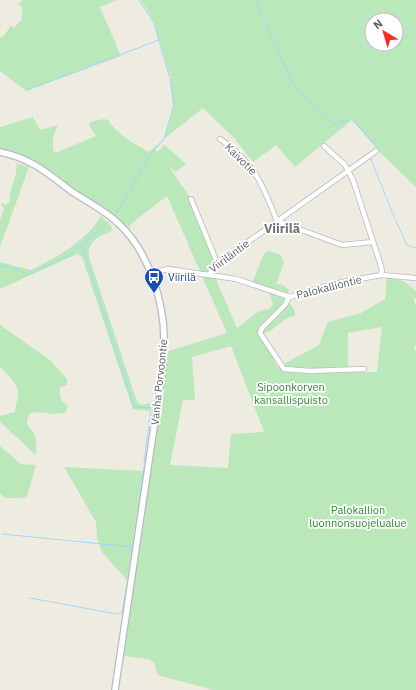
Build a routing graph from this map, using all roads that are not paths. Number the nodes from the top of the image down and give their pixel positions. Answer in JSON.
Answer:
{"nodes":[{"id":1,"x":220,"y":139,"type":"dead end"},
{"id":2,"x":324,"y":146,"type":"dead end"},
{"id":3,"x":376,"y":151,"type":"dead end"},
{"id":4,"x":0,"y":152,"type":"edge"},
{"id":5,"x":348,"y":170,"type":"junction"},
{"id":6,"x":191,"y":199,"type":"dead end"},
{"id":7,"x":277,"y":221,"type":"junction"},
{"id":8,"x":373,"y":242,"type":"junction"},
{"id":9,"x":218,"y":265,"type":"junction"},
{"id":10,"x":151,"y":273,"type":"junction"},
{"id":11,"x":209,"y":274,"type":"junction"},
{"id":12,"x":381,"y":275,"type":"junction"},
{"id":13,"x":416,"y":278,"type":"edge"},
{"id":14,"x":289,"y":297,"type":"junction"},
{"id":15,"x":364,"y":369,"type":"dead end"},
{"id":16,"x":115,"y":690,"type":"edge"}],
"edges":[{"from":1,"to":7,"type":"street","name":"Kaivotie"},
{"from":2,"to":5,"type":"street"},
{"from":3,"to":5,"type":"street","name":"Viiriläntie"},
{"from":4,"to":10,"type":"street","name":"Vanha Porvoontie"},
{"from":5,"to":7,"type":"street","name":"Viiriläntie"},
{"from":5,"to":8,"type":"street"},
{"from":6,"to":9,"type":"street"},
{"from":7,"to":8,"type":"street"},
{"from":7,"to":9,"type":"street","name":"Viiriläntie"},
{"from":8,"to":12,"type":"street"},
{"from":9,"to":11,"type":"street","name":"Viiriläntie"},
{"from":10,"to":11,"type":"street","name":"Viiriläntie"},
{"from":10,"to":16,"type":"street","name":"Vanha Porvoontie"},
{"from":11,"to":14,"type":"street","name":"Palokalliontie"},
{"from":12,"to":13,"type":"street","name":"Palokalliontie"},
{"from":12,"to":14,"type":"street","name":"Palokalliontie"},
{"from":14,"to":15,"type":"street"}]}
